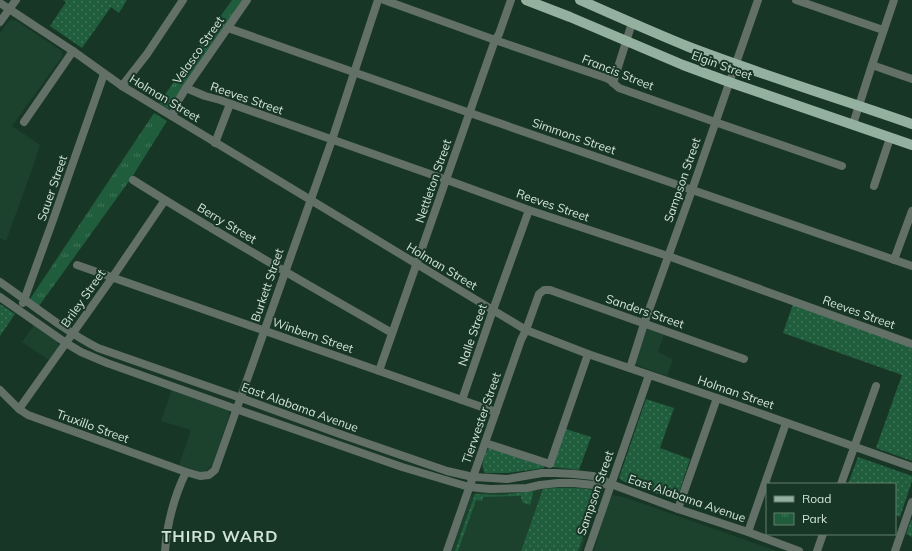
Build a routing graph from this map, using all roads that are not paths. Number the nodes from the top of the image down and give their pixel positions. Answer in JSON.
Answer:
{"nodes":[{"id":1,"x":16,"y":0,"type":"edge"},
{"id":2,"x":183,"y":0,"type":"edge"},
{"id":3,"x":247,"y":0,"type":"edge"},
{"id":4,"x":378,"y":0,"type":"edge"},
{"id":5,"x":384,"y":0,"type":"edge"},
{"id":6,"x":511,"y":0,"type":"edge"},
{"id":7,"x":526,"y":0,"type":"edge"},
{"id":8,"x":580,"y":0,"type":"edge"},
{"id":9,"x":758,"y":0,"type":"edge"},
{"id":10,"x":796,"y":0,"type":"edge"},
{"id":11,"x":894,"y":0,"type":"edge"},
{"id":12,"x":0,"y":3,"type":"edge"},
{"id":13,"x":9,"y":9,"type":"junction"},
{"id":14,"x":0,"y":22,"type":"edge"},
{"id":15,"x":632,"y":23,"type":"junction"},
{"id":16,"x":228,"y":28,"type":"junction"},
{"id":17,"x":883,"y":30,"type":"junction"},
{"id":18,"x":495,"y":40,"type":"junction"},
{"id":19,"x":626,"y":41,"type":"junction"},
{"id":20,"x":73,"y":51,"type":"junction"},
{"id":21,"x":735,"y":64,"type":"junction"},
{"id":22,"x":872,"y":65,"type":"junction"},
{"id":23,"x":355,"y":73,"type":"junction"},
{"id":24,"x":104,"y":74,"type":"junction"},
{"id":25,"x":912,"y":79,"type":"edge"},
{"id":26,"x":729,"y":82,"type":"junction"},
{"id":27,"x":613,"y":83,"type":"junction"},
{"id":28,"x":122,"y":86,"type":"junction"},
{"id":29,"x":186,"y":88,"type":"junction"},
{"id":30,"x":230,"y":104,"type":"junction"},
{"id":31,"x":858,"y":106,"type":"junction"},
{"id":32,"x":470,"y":113,"type":"junction"},
{"id":33,"x":172,"y":116,"type":"junction"},
{"id":34,"x":24,"y":122,"type":"dead end"},
{"id":35,"x":715,"y":122,"type":"junction"},
{"id":36,"x":853,"y":124,"type":"junction"},
{"id":37,"x":912,"y":124,"type":"edge"},
{"id":38,"x":890,"y":138,"type":"junction"},
{"id":39,"x":332,"y":140,"type":"junction"},
{"id":40,"x":215,"y":143,"type":"junction"},
{"id":41,"x":912,"y":145,"type":"edge"},
{"id":42,"x":842,"y":166,"type":"dead end"},
{"id":43,"x":133,"y":180,"type":"dead end"},
{"id":44,"x":447,"y":180,"type":"junction"},
{"id":45,"x":874,"y":186,"type":"dead end"},
{"id":46,"x":692,"y":190,"type":"junction"},
{"id":47,"x":165,"y":200,"type":"junction"},
{"id":48,"x":310,"y":200,"type":"junction"},
{"id":49,"x":529,"y":210,"type":"junction"},
{"id":50,"x":912,"y":211,"type":"edge"},
{"id":51,"x":668,"y":256,"type":"junction"},
{"id":52,"x":894,"y":260,"type":"junction"},
{"id":53,"x":417,"y":264,"type":"junction"},
{"id":54,"x":77,"y":265,"type":"dead end"},
{"id":55,"x":912,"y":266,"type":"edge"},
{"id":56,"x":285,"y":271,"type":"junction"},
{"id":57,"x":112,"y":278,"type":"junction"},
{"id":58,"x":0,"y":282,"type":"edge"},
{"id":59,"x":539,"y":294,"type":"joint"},
{"id":60,"x":0,"y":297,"type":"edge"},
{"id":61,"x":25,"y":300,"type":"junction"},
{"id":62,"x":20,"y":310,"type":"junction"},
{"id":63,"x":493,"y":310,"type":"junction"},
{"id":64,"x":644,"y":324,"type":"junction"},
{"id":65,"x":526,"y":330,"type":"junction"},
{"id":66,"x":264,"y":331,"type":"junction"},
{"id":67,"x":73,"y":333,"type":"junction"},
{"id":68,"x":392,"y":333,"type":"junction"},
{"id":69,"x":66,"y":343,"type":"junction"},
{"id":70,"x":912,"y":344,"type":"edge"},
{"id":71,"x":588,"y":354,"type":"junction"},
{"id":72,"x":744,"y":359,"type":"dead end"},
{"id":73,"x":155,"y":368,"type":"junction"},
{"id":74,"x":630,"y":368,"type":"junction"},
{"id":75,"x":379,"y":371,"type":"junction"},
{"id":76,"x":649,"y":375,"type":"junction"},
{"id":77,"x":151,"y":379,"type":"junction"},
{"id":78,"x":876,"y":386,"type":"dead end"},
{"id":79,"x":0,"y":390,"type":"edge"},
{"id":80,"x":241,"y":398,"type":"junction"},
{"id":81,"x":718,"y":398,"type":"junction"},
{"id":82,"x":462,"y":400,"type":"junction"},
{"id":83,"x":19,"y":409,"type":"junction"},
{"id":84,"x":236,"y":409,"type":"junction"},
{"id":85,"x":496,"y":412,"type":"junction"},
{"id":86,"x":786,"y":423,"type":"junction"},
{"id":87,"x":485,"y":443,"type":"junction"},
{"id":88,"x":855,"y":447,"type":"junction"},
{"id":89,"x":912,"y":467,"type":"edge"},
{"id":90,"x":186,"y":472,"type":"junction"},
{"id":91,"x":473,"y":477,"type":"junction"},
{"id":92,"x":842,"y":483,"type":"edge"},
{"id":93,"x":611,"y":484,"type":"junction"},
{"id":94,"x":469,"y":486,"type":"junction"},
{"id":95,"x":912,"y":502,"type":"edge"},
{"id":96,"x":678,"y":509,"type":"junction"},
{"id":97,"x":748,"y":532,"type":"junction"},
{"id":98,"x":823,"y":535,"type":"edge"},
{"id":99,"x":165,"y":551,"type":"edge"},
{"id":100,"x":447,"y":551,"type":"edge"},
{"id":101,"x":588,"y":551,"type":"edge"},
{"id":102,"x":800,"y":551,"type":"edge"},
{"id":103,"x":817,"y":551,"type":"edge"},
{"id":104,"x":895,"y":551,"type":"edge"}],
"edges":[{"from":1,"to":13,"type":"street"},
{"from":2,"to":28,"type":"street"},
{"from":3,"to":16,"type":"street","name":"Velasco Street"},
{"from":4,"to":23,"type":"street","name":"Burkett Street"},
{"from":5,"to":18,"type":"street","name":"Francis Street"},
{"from":6,"to":18,"type":"street","name":"Nettleton Street"},
{"from":7,"to":19,"type":"main road","name":"Elgin Street"},
{"from":8,"to":15,"type":"main road","name":"Elgin Street"},
{"from":9,"to":21,"type":"street","name":"Sampson Street"},
{"from":10,"to":17,"type":"street"},
{"from":11,"to":17,"type":"street"},
{"from":12,"to":13,"type":"street","name":"Holman Street"},
{"from":13,"to":14,"type":"street"},
{"from":13,"to":20,"type":"street","name":"Holman Street"},
{"from":15,"to":19,"type":"street"},
{"from":15,"to":21,"type":"main road","name":"Elgin Street"},
{"from":16,"to":23,"type":"street","name":"Simmons Street"},
{"from":16,"to":29,"type":"street","name":"Velasco Street"},
{"from":17,"to":22,"type":"street"},
{"from":18,"to":27,"type":"street","name":"Francis Street"},
{"from":18,"to":32,"type":"street","name":"Nettleton Street"},
{"from":19,"to":26,"type":"main road","name":"Elgin Street"},
{"from":19,"to":27,"type":"street"},
{"from":20,"to":24,"type":"street","name":"Holman Street"},
{"from":20,"to":34,"type":"street"},
{"from":21,"to":26,"type":"street","name":"Sampson Street"},
{"from":21,"to":31,"type":"main road","name":"Elgin Street"},
{"from":22,"to":25,"type":"street"},
{"from":22,"to":31,"type":"street"},
{"from":23,"to":32,"type":"street","name":"Simmons Street"},
{"from":23,"to":39,"type":"street","name":"Burkett Street"},
{"from":24,"to":28,"type":"street","name":"Holman Street"},
{"from":24,"to":61,"type":"street","name":"Sauer Street"},
{"from":26,"to":35,"type":"street","name":"Sampson Street"},
{"from":26,"to":36,"type":"main road","name":"Elgin Street"},
{"from":27,"to":35,"type":"street","name":"Francis Street"},
{"from":28,"to":33,"type":"street","name":"Holman Street"},
{"from":29,"to":30,"type":"street","name":"Reeves Street"},
{"from":29,"to":33,"type":"street","name":"Velasco Street"},
{"from":30,"to":39,"type":"street","name":"Reeves Street"},
{"from":30,"to":40,"type":"street"},
{"from":31,"to":36,"type":"street"},
{"from":31,"to":37,"type":"main road","name":"Elgin Street"},
{"from":32,"to":44,"type":"street","name":"Nettleton Street"},
{"from":32,"to":46,"type":"street","name":"Simmons Street"},
{"from":33,"to":40,"type":"street","name":"Holman Street"},
{"from":35,"to":42,"type":"street","name":"Francis Street"},
{"from":35,"to":46,"type":"street","name":"Sampson Street"},
{"from":36,"to":38,"type":"main road","name":"Elgin Street"},
{"from":38,"to":41,"type":"main road","name":"Elgin Street"},
{"from":38,"to":45,"type":"street"},
{"from":39,"to":44,"type":"street","name":"Reeves Street"},
{"from":39,"to":48,"type":"street","name":"Burkett Street"},
{"from":40,"to":48,"type":"street","name":"Holman Street"},
{"from":43,"to":47,"type":"street","name":"Berry Street"},
{"from":44,"to":49,"type":"street","name":"Reeves Street"},
{"from":44,"to":53,"type":"street","name":"Nettleton Street"},
{"from":46,"to":51,"type":"street","name":"Sampson Street"},
{"from":46,"to":52,"type":"street","name":"Simmons Street"},
{"from":47,"to":56,"type":"street","name":"Berry Street"},
{"from":47,"to":57,"type":"street","name":"Briley Street"},
{"from":48,"to":53,"type":"street","name":"Holman Street"},
{"from":48,"to":56,"type":"street","name":"Burkett Street"},
{"from":49,"to":51,"type":"street","name":"Reeves Street"},
{"from":49,"to":63,"type":"street","name":"Nalle Street"},
{"from":50,"to":52,"type":"street"},
{"from":51,"to":64,"type":"street","name":"Sampson Street"},
{"from":51,"to":70,"type":"street","name":"Reeves Street"},
{"from":52,"to":55,"type":"street","name":"Simmons Street"},
{"from":53,"to":63,"type":"street","name":"Holman Street"},
{"from":53,"to":68,"type":"street","name":"Nettleton Street"},
{"from":54,"to":57,"type":"street","name":"Winbern Street"},
{"from":56,"to":66,"type":"street","name":"Burkett Street"},
{"from":56,"to":68,"type":"street","name":"Berry Street"},
{"from":57,"to":66,"type":"street","name":"Winbern Street"},
{"from":57,"to":67,"type":"street","name":"Briley Street"},
{"from":58,"to":61,"type":"street","name":"East Alabama Avenue"},
{"from":59,"to":64,"type":"street","name":"Sanders Street"},
{"from":59,"to":65,"type":"street","name":"Tierwester Street"},
{"from":60,"to":62,"type":"street","name":"East Alabama Avenue"},
{"from":61,"to":62,"type":"street","name":"Sauer Street"},
{"from":61,"to":67,"type":"street","name":"East Alabama Avenue"},
{"from":62,"to":69,"type":"street","name":"East Alabama Avenue"},
{"from":63,"to":65,"type":"street","name":"Holman Street"},
{"from":63,"to":82,"type":"street","name":"Nalle Street"},
{"from":64,"to":72,"type":"street","name":"Sanders Street"},
{"from":64,"to":74,"type":"street","name":"Sampson Street"},
{"from":65,"to":71,"type":"street","name":"Holman Street"},
{"from":65,"to":85,"type":"street","name":"Tierwester Street"},
{"from":66,"to":75,"type":"street","name":"Winbern Street"},
{"from":66,"to":80,"type":"street","name":"Burkett Street"},
{"from":67,"to":69,"type":"street","name":"Briley Street"},
{"from":67,"to":73,"type":"street","name":"East Alabama Avenue"},
{"from":68,"to":75,"type":"street","name":"Nettleton Street"},
{"from":69,"to":77,"type":"street","name":"East Alabama Avenue"},
{"from":69,"to":83,"type":"street","name":"Briley Street"},
{"from":71,"to":74,"type":"street","name":"Holman Street"},
{"from":71,"to":87,"type":"street"},
{"from":73,"to":77,"type":"street"},
{"from":73,"to":80,"type":"street","name":"East Alabama Avenue"},
{"from":74,"to":76,"type":"street","name":"Holman Street"},
{"from":75,"to":82,"type":"street","name":"Winbern Street"},
{"from":76,"to":81,"type":"street","name":"Holman Street"},
{"from":76,"to":93,"type":"street","name":"Sampson Street"},
{"from":77,"to":84,"type":"street","name":"East Alabama Avenue"},
{"from":78,"to":88,"type":"street"},
{"from":79,"to":83,"type":"street","name":"Truxillo Street"},
{"from":80,"to":84,"type":"street","name":"Burkett Street"},
{"from":80,"to":91,"type":"street","name":"East Alabama Avenue"},
{"from":81,"to":86,"type":"street","name":"Holman Street"},
{"from":81,"to":96,"type":"street"},
{"from":82,"to":85,"type":"street","name":"Winbern Street"},
{"from":83,"to":90,"type":"street","name":"Truxillo Street"},
{"from":84,"to":90,"type":"street","name":"Burkett Street"},
{"from":84,"to":94,"type":"street","name":"East Alabama Avenue"},
{"from":85,"to":87,"type":"street","name":"Tierwester Street"},
{"from":86,"to":88,"type":"street","name":"Holman Street"},
{"from":86,"to":97,"type":"street"},
{"from":87,"to":91,"type":"street","name":"Tierwester Street"},
{"from":88,"to":89,"type":"street","name":"Holman Street"},
{"from":88,"to":92,"type":"street"},
{"from":90,"to":99,"type":"street"},
{"from":91,"to":93,"type":"street","name":"East Alabama Avenue"},
{"from":91,"to":94,"type":"street","name":"Tierwester Street"},
{"from":93,"to":94,"type":"street","name":"East Alabama Avenue"},
{"from":93,"to":96,"type":"street","name":"East Alabama Avenue"},
{"from":93,"to":101,"type":"street","name":"Sampson Street"},
{"from":94,"to":100,"type":"street","name":"Tierwester Street"},
{"from":95,"to":104,"type":"street"},
{"from":96,"to":97,"type":"street","name":"East Alabama Avenue"},
{"from":97,"to":102,"type":"street","name":"East Alabama Avenue"},
{"from":98,"to":103,"type":"street"}]}
